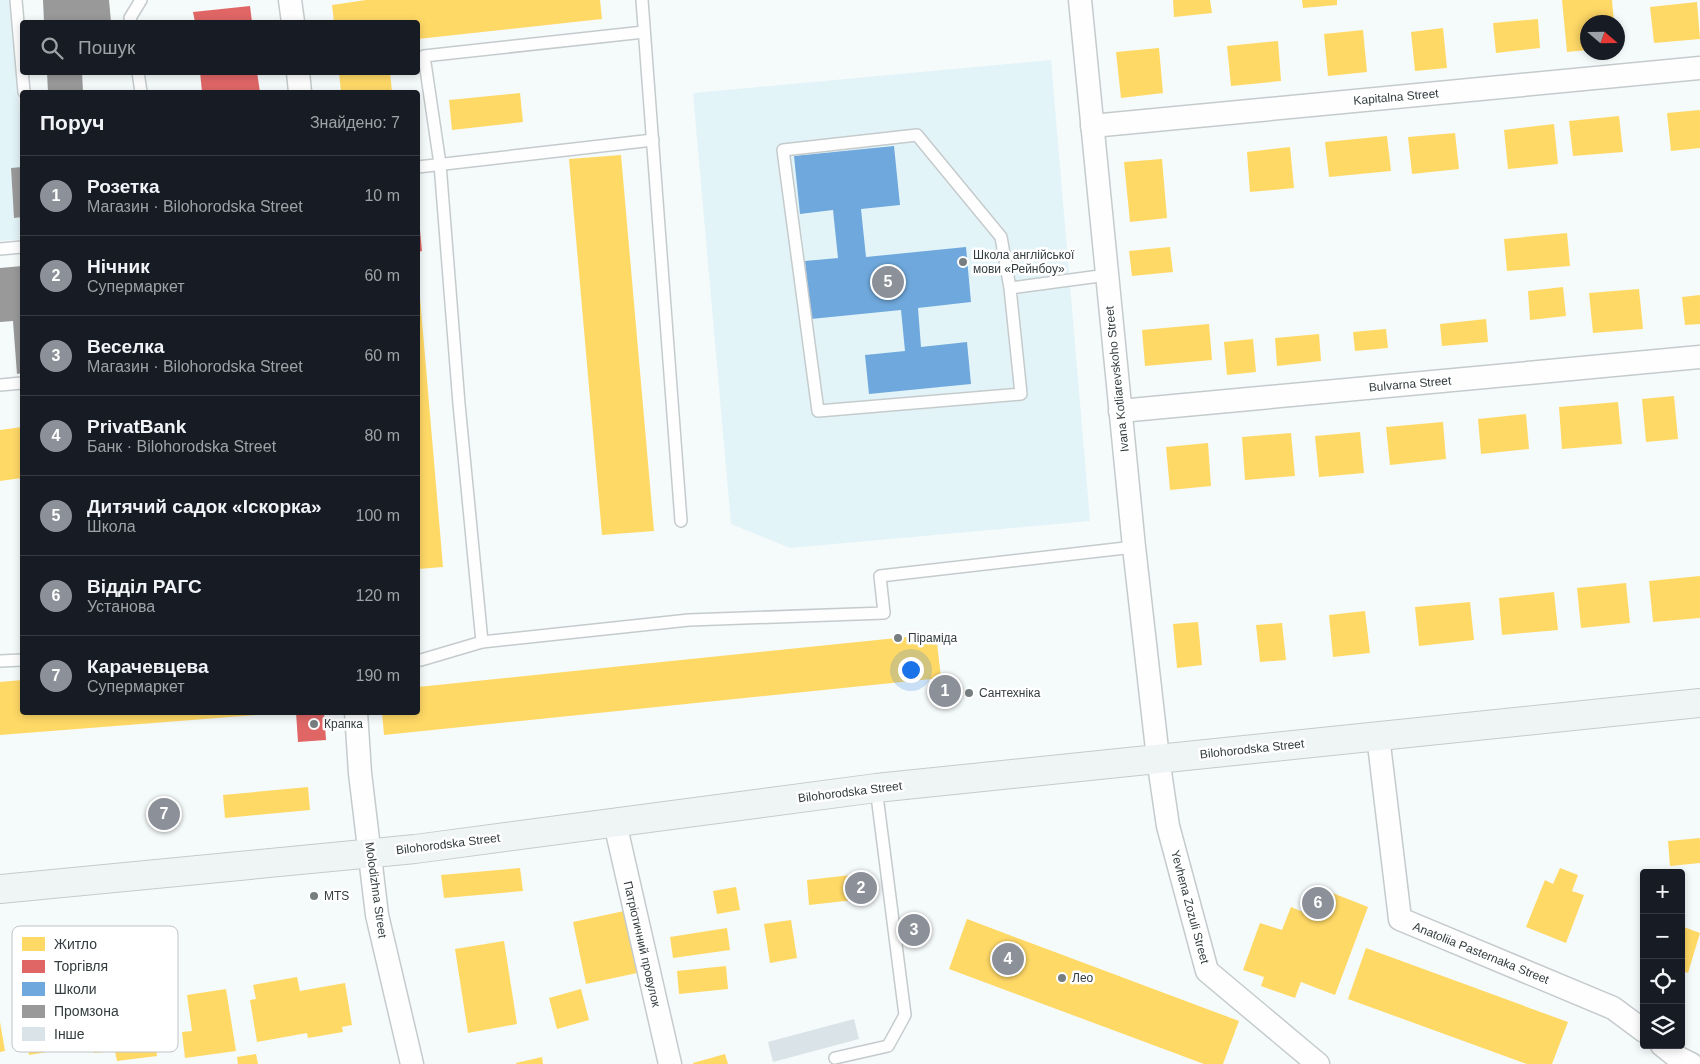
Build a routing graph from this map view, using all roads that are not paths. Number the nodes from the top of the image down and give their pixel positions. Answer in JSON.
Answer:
{"nodes":[{"id":1,"x":16,"y":0,"type":"edge"},
{"id":2,"x":140,"y":0,"type":"edge"},
{"id":3,"x":290,"y":0,"type":"edge"},
{"id":4,"x":642,"y":0,"type":"edge"},
{"id":5,"x":1080,"y":0,"type":"edge"},
{"id":6,"x":130,"y":20,"type":"edge"},
{"id":7,"x":293,"y":20,"type":"edge"},
{"id":8,"x":644,"y":32,"type":"junction"},
{"id":9,"x":20,"y":46,"type":"edge"},
{"id":10,"x":1700,"y":68,"type":"edge"},
{"id":11,"x":23,"y":75,"type":"edge"},
{"id":12,"x":138,"y":75,"type":"edge"},
{"id":13,"x":298,"y":75,"type":"edge"},
{"id":14,"x":24,"y":90,"type":"edge"},
{"id":15,"x":141,"y":90,"type":"edge"},
{"id":16,"x":300,"y":90,"type":"edge"},
{"id":17,"x":1092,"y":126,"type":"junction"},
{"id":18,"x":652,"y":140,"type":"junction"},
{"id":19,"x":440,"y":164,"type":"junction"},
{"id":20,"x":420,"y":167,"type":"edge"},
{"id":21,"x":20,"y":247,"type":"edge"},
{"id":22,"x":0,"y":249,"type":"edge"},
{"id":23,"x":1107,"y":275,"type":"junction"},
{"id":24,"x":1010,"y":288,"type":"junction"},
{"id":25,"x":1700,"y":357,"type":"edge"},
{"id":26,"x":20,"y":383,"type":"edge"},
{"id":27,"x":0,"y":385,"type":"edge"},
{"id":28,"x":1120,"y":411,"type":"junction"},
{"id":29,"x":681,"y":521,"type":"dead end"},
{"id":30,"x":1134,"y":547,"type":"junction"},
{"id":31,"x":482,"y":642,"type":"junction"},
{"id":32,"x":20,"y":660,"type":"edge"},
{"id":33,"x":421,"y":660,"type":"dead end"},
{"id":34,"x":0,"y":661,"type":"edge"},
{"id":35,"x":1700,"y":703,"type":"edge"},
{"id":36,"x":356,"y":715,"type":"edge"},
{"id":37,"x":1378,"y":736,"type":"junction"},
{"id":38,"x":1158,"y":758,"type":"junction"},
{"id":39,"x":876,"y":788,"type":"junction"},
{"id":40,"x":615,"y":823,"type":"junction"},
{"id":41,"x":371,"y":853,"type":"junction"},
{"id":42,"x":0,"y":889,"type":"edge"},
{"id":43,"x":1640,"y":1028,"type":"edge"},
{"id":44,"x":835,"y":1058,"type":"dead end"},
{"id":45,"x":412,"y":1064,"type":"edge"},
{"id":46,"x":670,"y":1064,"type":"edge"},
{"id":47,"x":1318,"y":1064,"type":"edge"}],
"edges":[{"from":1,"to":9,"type":"lane"},
{"from":2,"to":6,"type":"lane"},
{"from":3,"to":7,"type":"street"},
{"from":4,"to":8,"type":"lane"},
{"from":5,"to":17,"type":"street","name":"Ivana Kotliarevskoho Street"},
{"from":8,"to":18,"type":"lane"},
{"from":8,"to":19,"type":"lane"},
{"from":10,"to":17,"type":"street","name":"Kapitalna Street"},
{"from":11,"to":14,"type":"lane"},
{"from":12,"to":15,"type":"lane"},
{"from":13,"to":16,"type":"street"},
{"from":17,"to":23,"type":"street","name":"Ivana Kotliarevskoho Street"},
{"from":18,"to":19,"type":"lane"},
{"from":18,"to":29,"type":"lane"},
{"from":19,"to":20,"type":"lane"},
{"from":19,"to":31,"type":"lane"},
{"from":21,"to":22,"type":"lane"},
{"from":23,"to":24,"type":"lane"},
{"from":23,"to":28,"type":"street","name":"Ivana Kotliarevskoho Street"},
{"from":24,"to":24,"type":"lane"},
{"from":25,"to":28,"type":"street","name":"Bulvarna Street"},
{"from":26,"to":27,"type":"lane"},
{"from":28,"to":30,"type":"street","name":"Ivana Kotliarevskoho Street"},
{"from":30,"to":31,"type":"lane"},
{"from":30,"to":38,"type":"street","name":"Ivana Kotliarevskoho Street"},
{"from":31,"to":33,"type":"lane"},
{"from":32,"to":34,"type":"lane"},
{"from":35,"to":37,"type":"street","name":"Bilohorodska Street"},
{"from":36,"to":41,"type":"street","name":"Molodizhna Street"},
{"from":37,"to":38,"type":"street","name":"Bilohorodska Street"},
{"from":37,"to":43,"type":"street","name":"Anatoliia Pasternaka Street"},
{"from":38,"to":39,"type":"street","name":"Bilohorodska Street"},
{"from":38,"to":47,"type":"street","name":"Yevhena Zozuli Street"},
{"from":39,"to":40,"type":"street","name":"Bilohorodska Street"},
{"from":39,"to":44,"type":"lane"},
{"from":40,"to":41,"type":"street","name":"Bilohorodska Street"},
{"from":40,"to":46,"type":"street","name":"Патріотичний провулок"},
{"from":41,"to":42,"type":"street","name":"Bilohorodska Street"},
{"from":41,"to":45,"type":"street","name":"Molodizhna Street"}]}
